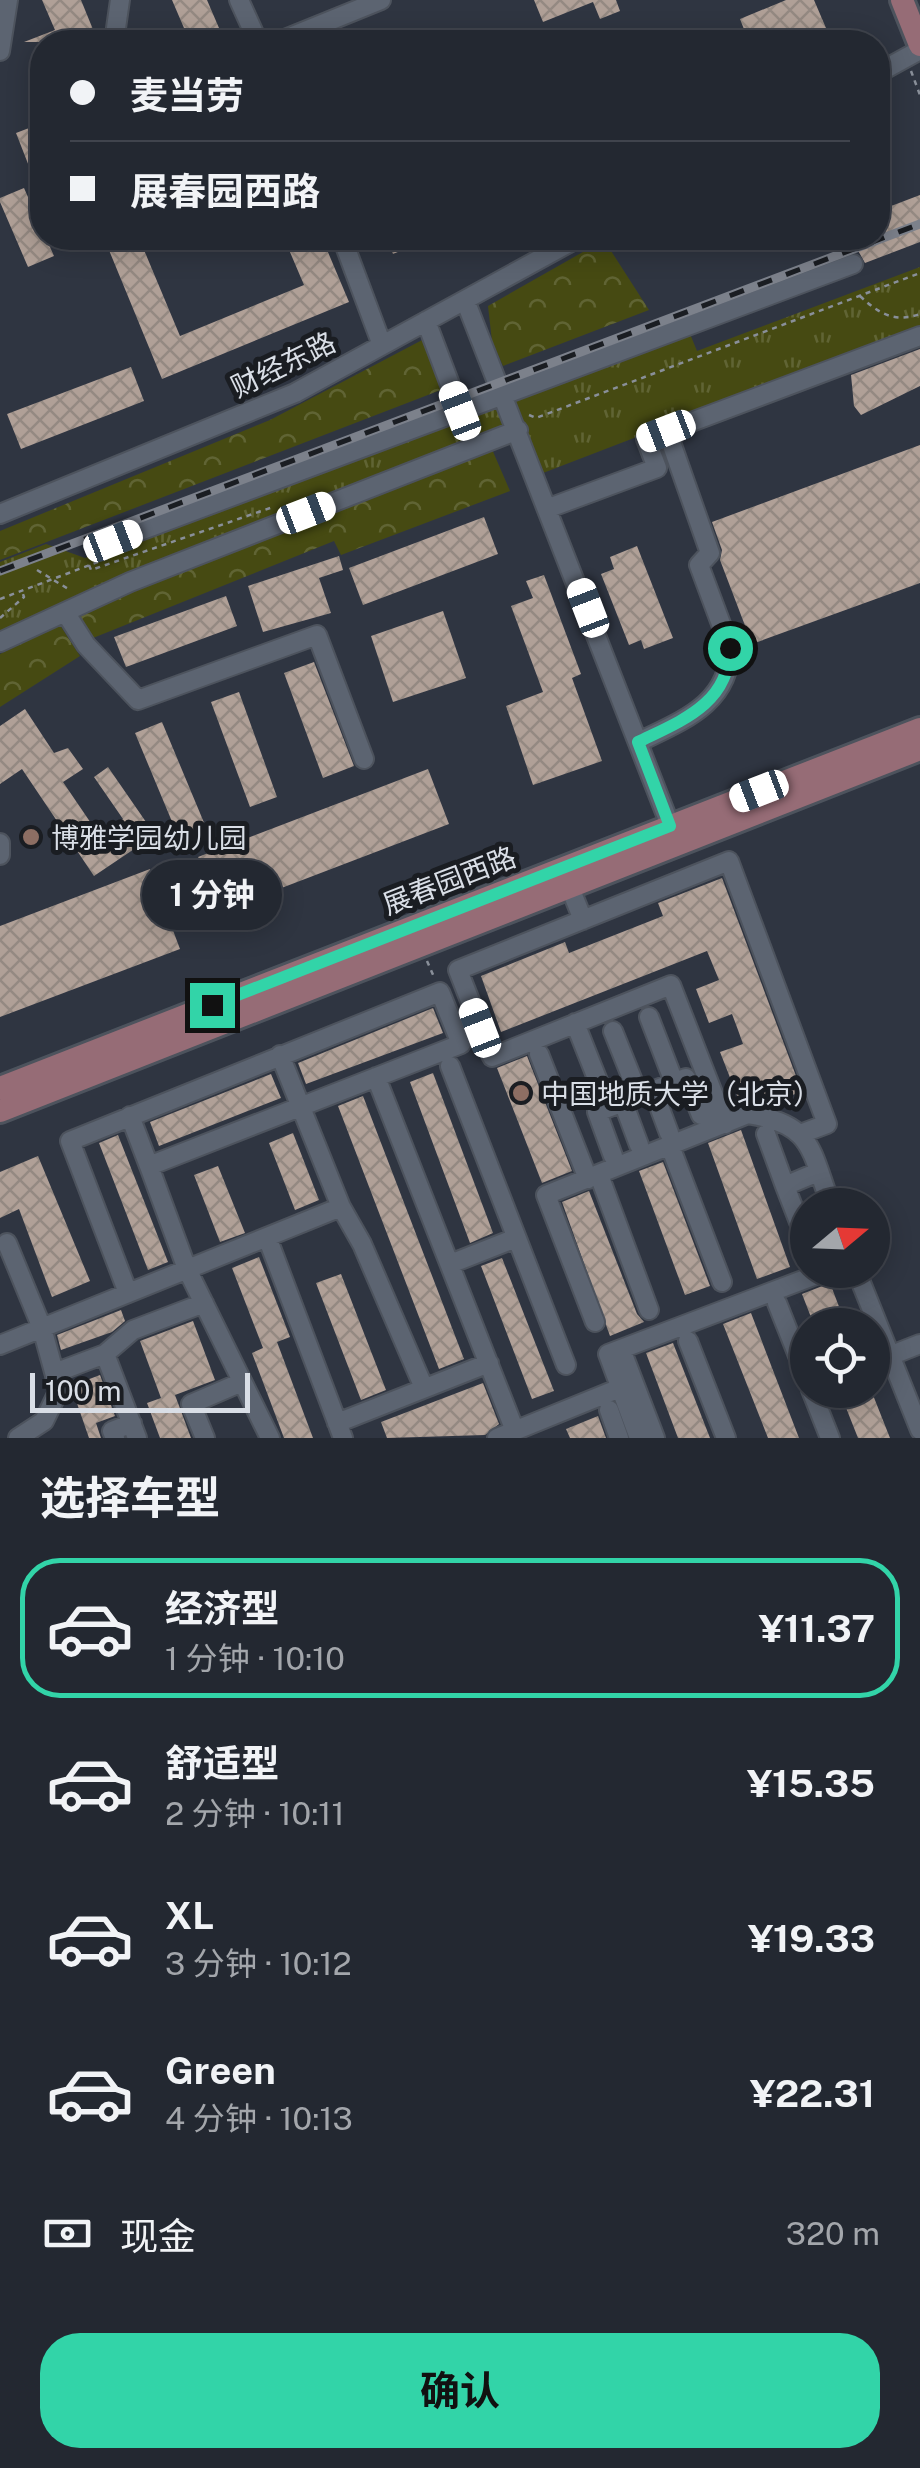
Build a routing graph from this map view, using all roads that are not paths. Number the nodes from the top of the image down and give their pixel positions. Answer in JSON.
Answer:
{"nodes":[{"id":1,"x":8,"y":0,"type":"edge"},
{"id":2,"x":120,"y":0,"type":"edge"},
{"id":3,"x":240,"y":0,"type":"edge"},
{"id":4,"x":381,"y":0,"type":"edge"},
{"id":5,"x":902,"y":0,"type":"edge"},
{"id":6,"x":116,"y":30,"type":"edge"},
{"id":7,"x":253,"y":30,"type":"edge"},
{"id":8,"x":304,"y":30,"type":"edge"},
{"id":9,"x":920,"y":48,"type":"edge"},
{"id":10,"x":0,"y":51,"type":"edge"},
{"id":11,"x":890,"y":66,"type":"edge"},
{"id":12,"x":346,"y":250,"type":"edge"},
{"id":13,"x":556,"y":250,"type":"edge"},
{"id":14,"x":854,"y":264,"type":"dead end"},
{"id":15,"x":465,"y":300,"type":"junction"},
{"id":16,"x":426,"y":321,"type":"junction"},
{"id":17,"x":920,"y":336,"type":"edge"},
{"id":18,"x":382,"y":345,"type":"junction"},
{"id":19,"x":504,"y":394,"type":"junction"},
{"id":20,"x":460,"y":411,"type":"junction"},
{"id":21,"x":518,"y":430,"type":"junction"},
{"id":22,"x":666,"y":431,"type":"junction"},
{"id":23,"x":549,"y":508,"type":"junction"},
{"id":24,"x":0,"y":514,"type":"edge"},
{"id":25,"x":113,"y":541,"type":"dead end"},
{"id":26,"x":65,"y":612,"type":"junction"},
{"id":27,"x":0,"y":642,"type":"edge"},
{"id":28,"x":920,"y":729,"type":"edge"},
{"id":29,"x":638,"y":742,"type":"junction"},
{"id":30,"x":920,"y":748,"type":"edge"},
{"id":31,"x":364,"y":759,"type":"dead end"},
{"id":32,"x":697,"y":825,"type":"junction"},
{"id":33,"x":670,"y":826,"type":"junction"},
{"id":34,"x":0,"y":843,"type":"edge"},
{"id":35,"x":0,"y":855,"type":"edge"},
{"id":36,"x":713,"y":867,"type":"junction"},
{"id":37,"x":569,"y":885,"type":"junction"},
{"id":38,"x":583,"y":920,"type":"junction"},
{"id":39,"x":648,"y":1016,"type":"dead end"},
{"id":40,"x":576,"y":1023,"type":"junction"},
{"id":41,"x":613,"y":1030,"type":"dead end"},
{"id":42,"x":539,"y":1054,"type":"dead end"},
{"id":43,"x":280,"y":1055,"type":"junction"},
{"id":44,"x":450,"y":1066,"type":"dead end"},
{"id":45,"x":376,"y":1077,"type":"junction"},
{"id":46,"x":674,"y":1082,"type":"junction"},
{"id":47,"x":600,"y":1086,"type":"dead end"},
{"id":48,"x":0,"y":1088,"type":"edge"},
{"id":49,"x":638,"y":1096,"type":"junction"},
{"id":50,"x":300,"y":1106,"type":"junction"},
{"id":51,"x":0,"y":1111,"type":"edge"},
{"id":52,"x":130,"y":1116,"type":"junction"},
{"id":53,"x":722,"y":1116,"type":"junction"},
{"id":54,"x":803,"y":1133,"type":"junction"},
{"id":55,"x":766,"y":1134,"type":"dead end"},
{"id":56,"x":669,"y":1140,"type":"junction"},
{"id":57,"x":639,"y":1146,"type":"dead end"},
{"id":58,"x":613,"y":1156,"type":"dead end"},
{"id":59,"x":149,"y":1166,"type":"junction"},
{"id":60,"x":818,"y":1172,"type":"junction"},
{"id":61,"x":593,"y":1177,"type":"junction"},
{"id":62,"x":785,"y":1186,"type":"junction"},
{"id":63,"x":824,"y":1188,"type":"edge"},
{"id":64,"x":790,"y":1199,"type":"edge"},
{"id":65,"x":341,"y":1207,"type":"junction"},
{"id":66,"x":267,"y":1237,"type":"junction"},
{"id":67,"x":516,"y":1238,"type":"junction"},
{"id":68,"x":7,"y":1243,"type":"dead end"},
{"id":69,"x":450,"y":1264,"type":"junction"},
{"id":70,"x":187,"y":1269,"type":"junction"},
{"id":71,"x":722,"y":1282,"type":"dead end"},
{"id":72,"x":790,"y":1285,"type":"edge"},
{"id":73,"x":864,"y":1288,"type":"edge"},
{"id":74,"x":128,"y":1293,"type":"junction"},
{"id":75,"x":204,"y":1303,"type":"junction"},
{"id":76,"x":777,"y":1303,"type":"dead end"},
{"id":77,"x":649,"y":1310,"type":"dead end"},
{"id":78,"x":595,"y":1322,"type":"dead end"},
{"id":79,"x":42,"y":1328,"type":"junction"},
{"id":80,"x":790,"y":1336,"type":"edge"},
{"id":81,"x":688,"y":1342,"type":"dead end"},
{"id":82,"x":920,"y":1344,"type":"edge"},
{"id":83,"x":0,"y":1345,"type":"edge"},
{"id":84,"x":105,"y":1354,"type":"junction"},
{"id":85,"x":892,"y":1355,"type":"junction"},
{"id":86,"x":624,"y":1357,"type":"dead end"},
{"id":87,"x":488,"y":1363,"type":"junction"},
{"id":88,"x":566,"y":1364,"type":"dead end"},
{"id":89,"x":57,"y":1372,"type":"junction"},
{"id":90,"x":242,"y":1382,"type":"junction"},
{"id":91,"x":424,"y":1388,"type":"junction"},
{"id":92,"x":620,"y":1388,"type":"junction"},
{"id":93,"x":818,"y":1408,"type":"edge"},
{"id":94,"x":609,"y":1410,"type":"dead end"},
{"id":95,"x":340,"y":1430,"type":"edge"},
{"id":96,"x":920,"y":1430,"type":"edge"},
{"id":97,"x":134,"y":1431,"type":"edge"},
{"id":98,"x":524,"y":1432,"type":"edge"},
{"id":99,"x":0,"y":1436,"type":"edge"},
{"id":100,"x":16,"y":1438,"type":"edge"},
{"id":101,"x":115,"y":1438,"type":"edge"},
{"id":102,"x":205,"y":1438,"type":"edge"},
{"id":103,"x":270,"y":1438,"type":"edge"},
{"id":104,"x":497,"y":1438,"type":"edge"},
{"id":105,"x":620,"y":1438,"type":"edge"},
{"id":106,"x":639,"y":1438,"type":"edge"},
{"id":107,"x":655,"y":1438,"type":"edge"},
{"id":108,"x":726,"y":1438,"type":"edge"},
{"id":109,"x":830,"y":1438,"type":"edge"}],
"edges":[{"from":1,"to":10,"type":"street"},
{"from":2,"to":6,"type":"street"},
{"from":3,"to":7,"type":"street"},
{"from":4,"to":8,"type":"street"},
{"from":5,"to":9,"type":"main road"},
{"from":9,"to":11,"type":"street"},
{"from":12,"to":18,"type":"street"},
{"from":13,"to":15,"type":"street","name":"财经东路"},
{"from":14,"to":19,"type":"street"},
{"from":15,"to":16,"type":"street","name":"财经东路"},
{"from":15,"to":19,"type":"street"},
{"from":16,"to":18,"type":"street","name":"财经东路"},
{"from":16,"to":20,"type":"street"},
{"from":17,"to":22,"type":"street"},
{"from":18,"to":24,"type":"street","name":"财经东路"},
{"from":19,"to":20,"type":"street"},
{"from":19,"to":21,"type":"street"},
{"from":20,"to":25,"type":"street"},
{"from":21,"to":23,"type":"street"},
{"from":21,"to":26,"type":"street"},
{"from":22,"to":23,"type":"street"},
{"from":22,"to":29,"type":"street"},
{"from":23,"to":29,"type":"street"},
{"from":26,"to":27,"type":"street"},
{"from":26,"to":31,"type":"street"},
{"from":28,"to":32,"type":"main road","name":"展春园西路"},
{"from":29,"to":33,"type":"street"},
{"from":30,"to":32,"type":"main road","name":"展春园西路"},
{"from":32,"to":33,"type":"main road","name":"展春园西路"},
{"from":32,"to":36,"type":"street"},
{"from":32,"to":37,"type":"main road","name":"展春园西路"},
{"from":33,"to":48,"type":"main road","name":"展春园西路"},
{"from":34,"to":35,"type":"street"},
{"from":36,"to":38,"type":"street"},
{"from":36,"to":54,"type":"street"},
{"from":37,"to":38,"type":"street"},
{"from":37,"to":51,"type":"main road","name":"展春园西路"},
{"from":38,"to":40,"type":"street"},
{"from":39,"to":46,"type":"street"},
{"from":40,"to":47,"type":"street"},
{"from":40,"to":53,"type":"street"},
{"from":41,"to":49,"type":"street"},
{"from":42,"to":61,"type":"street"},
{"from":43,"to":45,"type":"street"},
{"from":43,"to":50,"type":"street"},
{"from":43,"to":52,"type":"street"},
{"from":44,"to":67,"type":"street"},
{"from":45,"to":50,"type":"street"},
{"from":45,"to":69,"type":"street"},
{"from":46,"to":49,"type":"street"},
{"from":46,"to":53,"type":"street"},
{"from":49,"to":56,"type":"street"},
{"from":49,"to":57,"type":"street"},
{"from":49,"to":58,"type":"street"},
{"from":50,"to":59,"type":"street"},
{"from":50,"to":65,"type":"street"},
{"from":52,"to":59,"type":"street"},
{"from":52,"to":74,"type":"street"},
{"from":53,"to":54,"type":"street"},
{"from":53,"to":56,"type":"street"},
{"from":54,"to":60,"type":"street"},
{"from":55,"to":62,"type":"street"},
{"from":56,"to":61,"type":"street"},
{"from":56,"to":71,"type":"street"},
{"from":59,"to":70,"type":"street"},
{"from":60,"to":62,"type":"street"},
{"from":60,"to":63,"type":"street"},
{"from":61,"to":77,"type":"street"},
{"from":61,"to":78,"type":"street"},
{"from":62,"to":64,"type":"street"},
{"from":65,"to":66,"type":"street"},
{"from":65,"to":91,"type":"street"},
{"from":66,"to":70,"type":"street"},
{"from":66,"to":95,"type":"street"},
{"from":67,"to":69,"type":"street"},
{"from":67,"to":88,"type":"street"},
{"from":68,"to":79,"type":"street"},
{"from":69,"to":87,"type":"street"},
{"from":70,"to":74,"type":"street"},
{"from":70,"to":75,"type":"street"},
{"from":72,"to":92,"type":"street"},
{"from":73,"to":85,"type":"street"},
{"from":74,"to":79,"type":"street"},
{"from":75,"to":84,"type":"street"},
{"from":75,"to":90,"type":"street"},
{"from":76,"to":80,"type":"street"},
{"from":79,"to":83,"type":"street"},
{"from":79,"to":89,"type":"street"},
{"from":81,"to":108,"type":"street"},
{"from":82,"to":85,"type":"street"},
{"from":84,"to":89,"type":"street"},
{"from":84,"to":97,"type":"street"},
{"from":85,"to":96,"type":"street"},
{"from":86,"to":107,"type":"street"},
{"from":87,"to":91,"type":"street"},
{"from":87,"to":98,"type":"street"},
{"from":89,"to":100,"type":"street"},
{"from":90,"to":102,"type":"street"},
{"from":90,"to":103,"type":"street"},
{"from":91,"to":95,"type":"street"},
{"from":92,"to":98,"type":"street"},
{"from":92,"to":106,"type":"street"},
{"from":93,"to":109,"type":"street"},
{"from":94,"to":105,"type":"street"},
{"from":97,"to":101,"type":"street"},
{"from":98,"to":104,"type":"street"},
{"from":99,"to":100,"type":"street"}]}
